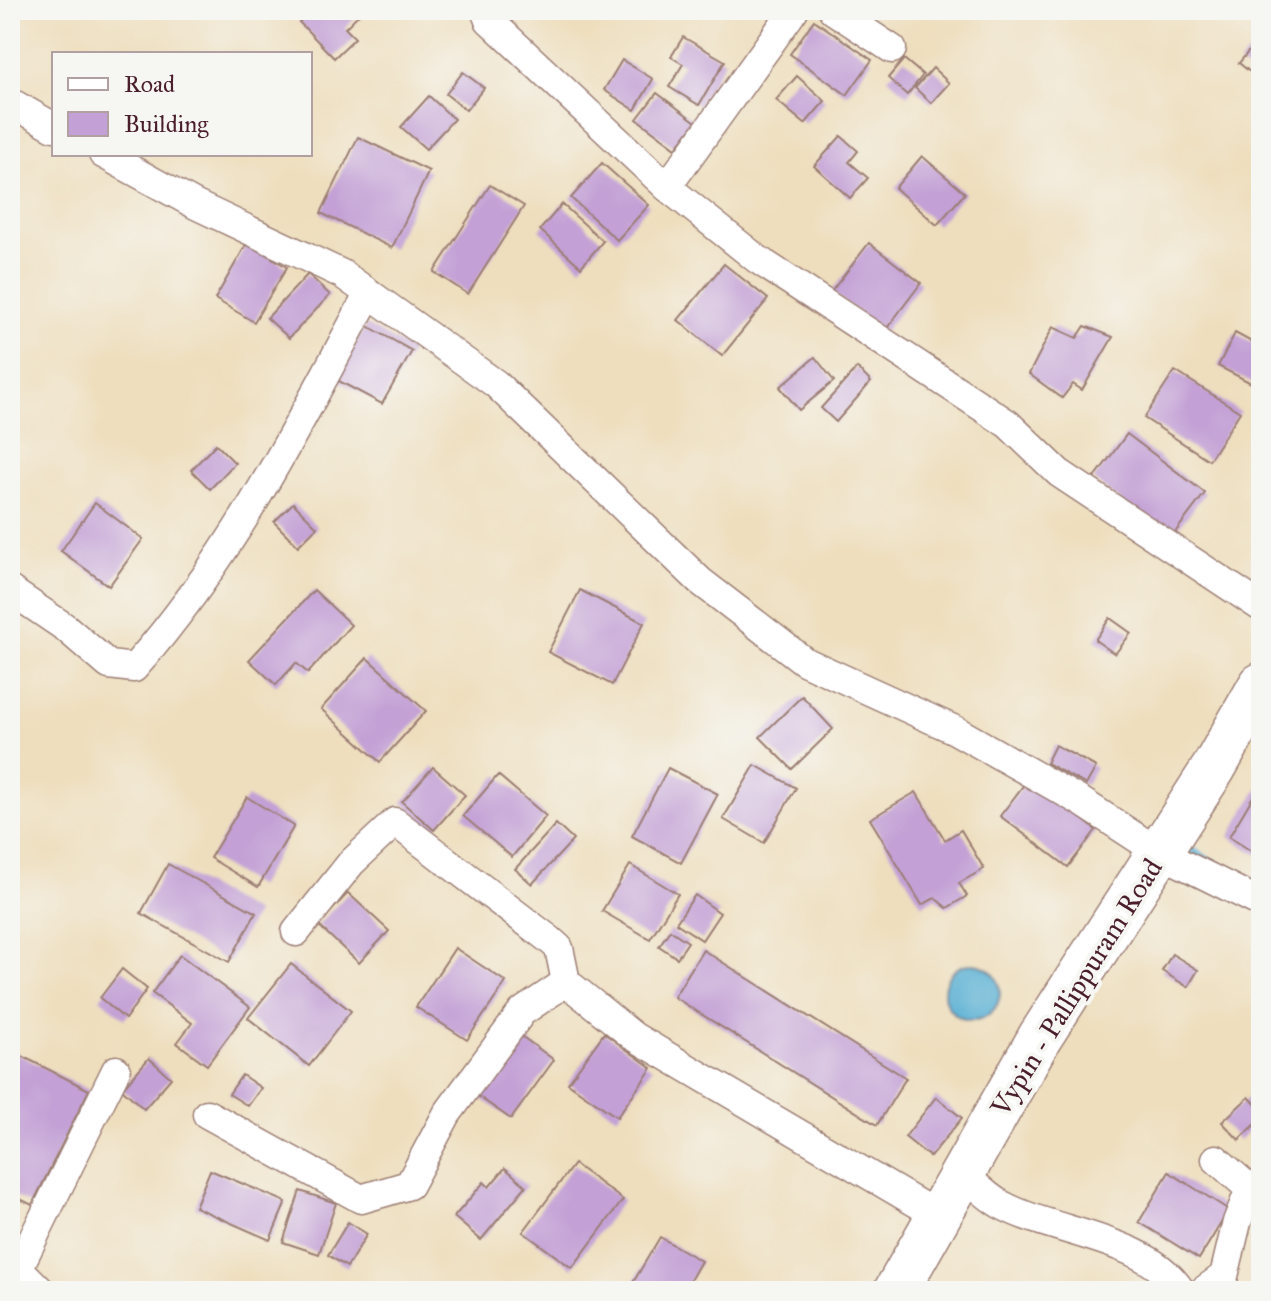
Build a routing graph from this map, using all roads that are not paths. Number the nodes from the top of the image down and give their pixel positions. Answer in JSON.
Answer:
{"nodes":[{"id":1,"x":485,"y":10,"type":"edge"},
{"id":2,"x":794,"y":10,"type":"edge"},
{"id":3,"x":833,"y":10,"type":"edge"},
{"id":4,"x":892,"y":49,"type":"dead end"},
{"id":5,"x":10,"y":102,"type":"edge"},
{"id":6,"x":52,"y":126,"type":"edge"},
{"id":7,"x":107,"y":156,"type":"edge"},
{"id":8,"x":667,"y":187,"type":"junction"},
{"id":9,"x":369,"y":293,"type":"junction"},
{"id":10,"x":10,"y":590,"type":"edge"},
{"id":11,"x":1261,"y":607,"type":"edge"},
{"id":12,"x":1261,"y":685,"type":"edge"},
{"id":13,"x":1160,"y":853,"type":"junction"},
{"id":14,"x":1261,"y":903,"type":"edge"},
{"id":15,"x":296,"y":932,"type":"dead end"},
{"id":16,"x":566,"y":982,"type":"junction"},
{"id":17,"x":116,"y":1070,"type":"dead end"},
{"id":18,"x":207,"y":1114,"type":"dead end"},
{"id":19,"x":1216,"y":1159,"type":"dead end"},
{"id":20,"x":962,"y":1173,"type":"junction"},
{"id":21,"x":937,"y":1215,"type":"junction"},
{"id":22,"x":14,"y":1264,"type":"edge"},
{"id":23,"x":41,"y":1291,"type":"edge"},
{"id":24,"x":896,"y":1291,"type":"edge"},
{"id":25,"x":1181,"y":1291,"type":"edge"},
{"id":26,"x":1203,"y":1291,"type":"edge"}],
"edges":[{"from":1,"to":8,"type":"street"},
{"from":2,"to":8,"type":"street"},
{"from":3,"to":4,"type":"street"},
{"from":5,"to":6,"type":"street"},
{"from":7,"to":9,"type":"street"},
{"from":8,"to":11,"type":"street"},
{"from":9,"to":10,"type":"street"},
{"from":9,"to":13,"type":"street"},
{"from":12,"to":13,"type":"main road","name":"Vypin - Pallippuram Road"},
{"from":13,"to":14,"type":"street"},
{"from":13,"to":20,"type":"main road","name":"Vypin - Pallippuram Road"},
{"from":15,"to":16,"type":"street"},
{"from":16,"to":18,"type":"street"},
{"from":16,"to":21,"type":"street"},
{"from":17,"to":22,"type":"street"},
{"from":19,"to":26,"type":"street"},
{"from":20,"to":21,"type":"main road","name":"Vypin - Pallippuram Road"},
{"from":20,"to":25,"type":"street"},
{"from":21,"to":24,"type":"main road","name":"Vypin - Pallippuram Road"},
{"from":22,"to":23,"type":"street"}]}
